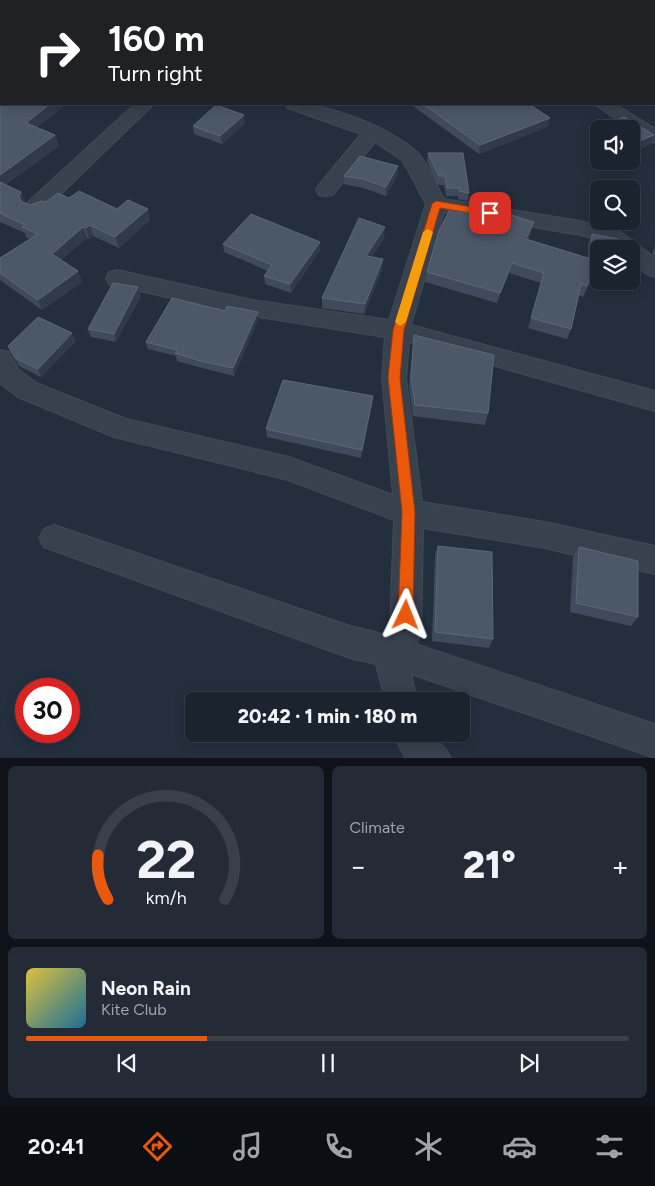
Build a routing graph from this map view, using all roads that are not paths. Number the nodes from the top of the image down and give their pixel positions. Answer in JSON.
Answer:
{"nodes":[{"id":1,"x":144,"y":105,"type":"edge"},
{"id":2,"x":297,"y":105,"type":"edge"},
{"id":3,"x":604,"y":105,"type":"edge"},
{"id":4,"x":373,"y":132,"type":"junction"},
{"id":5,"x":655,"y":137,"type":"edge"},
{"id":6,"x":326,"y":190,"type":"dead end"},
{"id":7,"x":436,"y":204,"type":"junction"},
{"id":8,"x":35,"y":207,"type":"edge"},
{"id":9,"x":616,"y":240,"type":"edge"},
{"id":10,"x":640,"y":258,"type":"edge"},
{"id":11,"x":655,"y":269,"type":"edge"},
{"id":12,"x":117,"y":278,"type":"dead end"},
{"id":13,"x":398,"y":330,"type":"junction"},
{"id":14,"x":0,"y":359,"type":"edge"},
{"id":15,"x":655,"y":400,"type":"edge"},
{"id":16,"x":408,"y":512,"type":"junction"},
{"id":17,"x":54,"y":538,"type":"dead end"},
{"id":18,"x":655,"y":560,"type":"edge"},
{"id":19,"x":389,"y":650,"type":"junction"},
{"id":20,"x":399,"y":692,"type":"edge"},
{"id":21,"x":655,"y":741,"type":"edge"},
{"id":22,"x":415,"y":742,"type":"edge"},
{"id":23,"x":434,"y":758,"type":"edge"}],
"edges":[{"from":1,"to":8,"type":"street"},
{"from":2,"to":4,"type":"street"},
{"from":3,"to":5,"type":"street"},
{"from":4,"to":6,"type":"street"},
{"from":4,"to":7,"type":"street"},
{"from":7,"to":9,"type":"street"},
{"from":7,"to":13,"type":"street"},
{"from":10,"to":11,"type":"street"},
{"from":12,"to":13,"type":"street"},
{"from":13,"to":15,"type":"street"},
{"from":13,"to":16,"type":"street"},
{"from":14,"to":16,"type":"street"},
{"from":16,"to":18,"type":"street"},
{"from":16,"to":19,"type":"street"},
{"from":17,"to":19,"type":"street"},
{"from":19,"to":20,"type":"street"},
{"from":19,"to":21,"type":"street"},
{"from":22,"to":23,"type":"street"}]}
